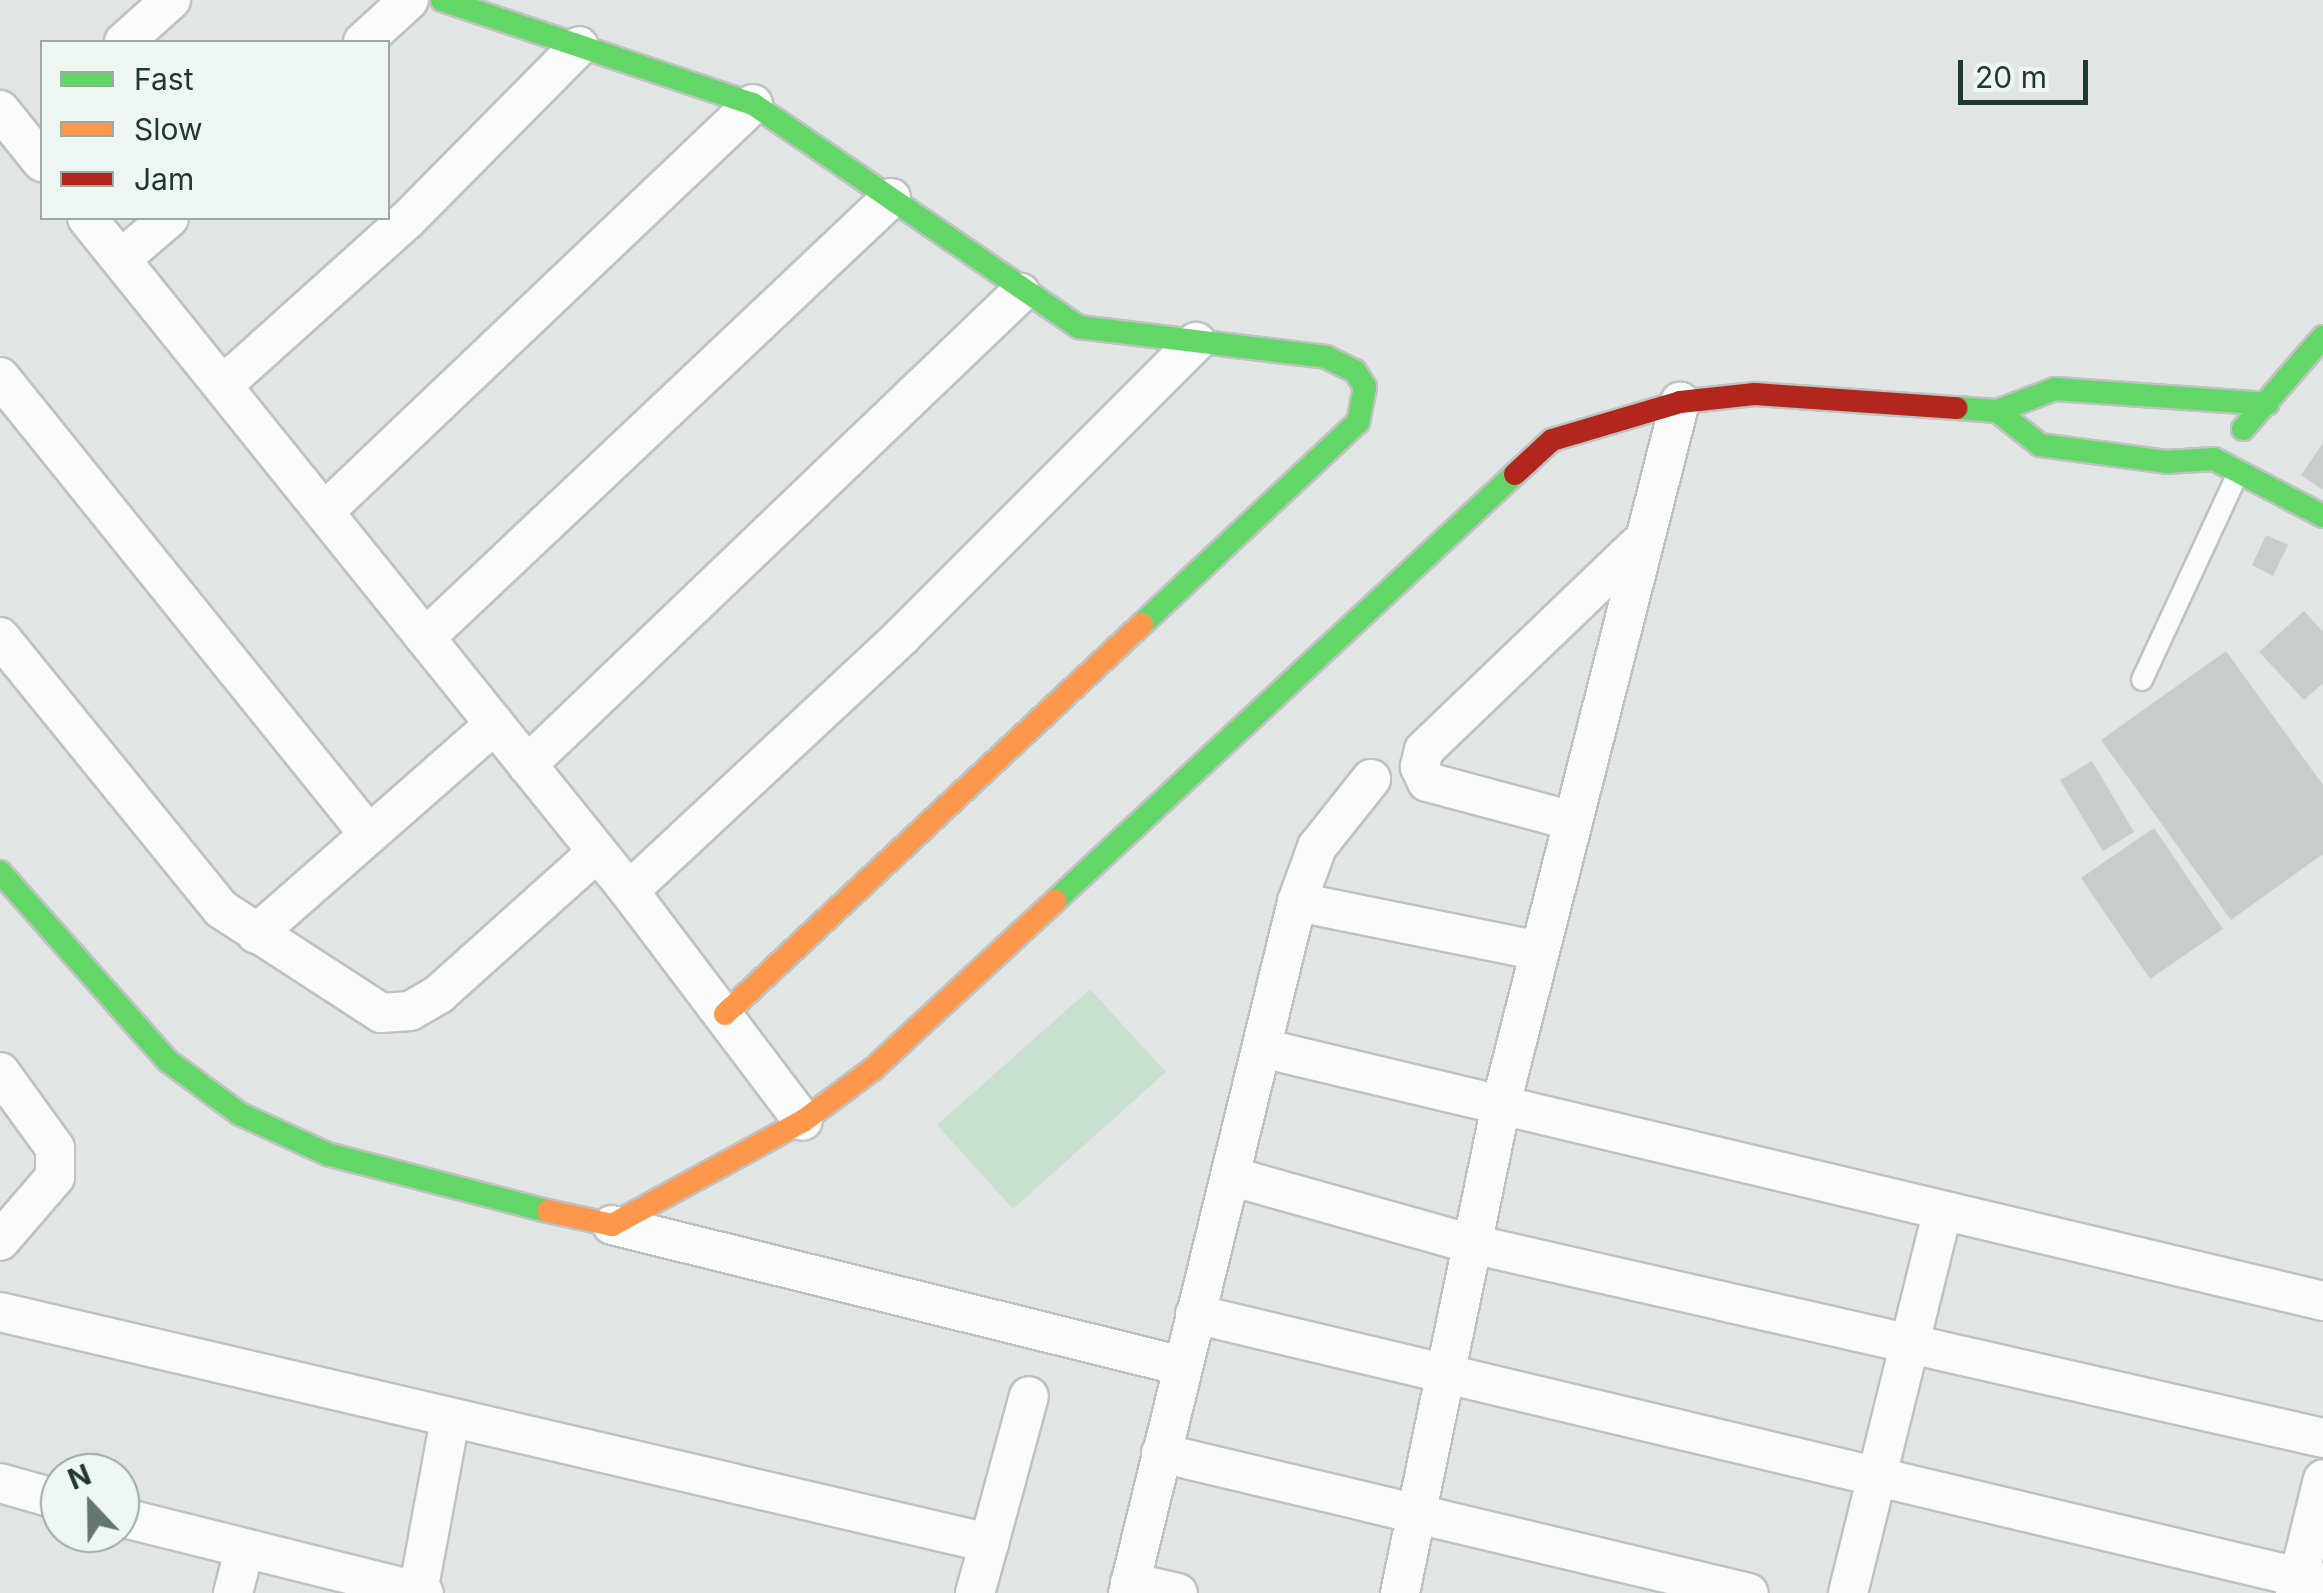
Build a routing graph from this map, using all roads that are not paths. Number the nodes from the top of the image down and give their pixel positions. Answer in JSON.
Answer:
{"nodes":[{"id":1,"x":171,"y":0,"type":"edge"},
{"id":2,"x":409,"y":0,"type":"edge"},
{"id":3,"x":442,"y":0,"type":"edge"},
{"id":4,"x":126,"y":40,"type":"edge"},
{"id":5,"x":365,"y":40,"type":"edge"},
{"id":6,"x":580,"y":46,"type":"junction"},
{"id":7,"x":752,"y":104,"type":"junction"},
{"id":8,"x":891,"y":198,"type":"junction"},
{"id":9,"x":89,"y":220,"type":"edge"},
{"id":10,"x":166,"y":220,"type":"edge"},
{"id":11,"x":121,"y":260,"type":"junction"},
{"id":12,"x":1020,"y":292,"type":"junction"},
{"id":13,"x":2323,"y":337,"type":"edge"},
{"id":14,"x":1196,"y":342,"type":"junction"},
{"id":15,"x":0,"y":378,"type":"edge"},
{"id":16,"x":222,"y":386,"type":"junction"},
{"id":17,"x":1680,"y":402,"type":"junction"},
{"id":18,"x":2267,"y":404,"type":"junction"},
{"id":19,"x":1997,"y":411,"type":"junction"},
{"id":20,"x":2214,"y":459,"type":"junction"},
{"id":21,"x":2238,"y":473,"type":"junction"},
{"id":22,"x":324,"y":512,"type":"junction"},
{"id":23,"x":2323,"y":516,"type":"edge"},
{"id":24,"x":1638,"y":544,"type":"junction"},
{"id":25,"x":0,"y":637,"type":"edge"},
{"id":26,"x":425,"y":638,"type":"junction"},
{"id":27,"x":2142,"y":680,"type":"dead end"},
{"id":28,"x":495,"y":724,"type":"junction"},
{"id":29,"x":528,"y":765,"type":"junction"},
{"id":30,"x":1372,"y":779,"type":"dead end"},
{"id":31,"x":1572,"y":821,"type":"junction"},
{"id":32,"x":367,"y":832,"type":"junction"},
{"id":33,"x":597,"y":852,"type":"junction"},
{"id":34,"x":0,"y":872,"type":"edge"},
{"id":35,"x":629,"y":891,"type":"junction"},
{"id":36,"x":1297,"y":902,"type":"junction"},
{"id":37,"x":256,"y":934,"type":"junction"},
{"id":38,"x":1539,"y":951,"type":"junction"},
{"id":39,"x":725,"y":1014,"type":"junction"},
{"id":40,"x":1262,"y":1048,"type":"junction"},
{"id":41,"x":0,"y":1072,"type":"edge"},
{"id":42,"x":1500,"y":1108,"type":"junction"},
{"id":43,"x":803,"y":1121,"type":"junction"},
{"id":44,"x":1230,"y":1176,"type":"junction"},
{"id":45,"x":1942,"y":1212,"type":"junction"},
{"id":46,"x":612,"y":1224,"type":"junction"},
{"id":47,"x":0,"y":1241,"type":"edge"},
{"id":48,"x":1472,"y":1244,"type":"junction"},
{"id":49,"x":2323,"y":1301,"type":"edge"},
{"id":50,"x":0,"y":1312,"type":"edge"},
{"id":51,"x":1194,"y":1314,"type":"junction"},
{"id":52,"x":1908,"y":1346,"type":"junction"},
{"id":53,"x":1182,"y":1366,"type":"junction"},
{"id":54,"x":1445,"y":1374,"type":"junction"},
{"id":55,"x":1029,"y":1396,"type":"dead end"},
{"id":56,"x":450,"y":1420,"type":"junction"},
{"id":57,"x":2323,"y":1438,"type":"edge"},
{"id":58,"x":1160,"y":1453,"type":"junction"},
{"id":59,"x":2323,"y":1479,"type":"edge"},
{"id":60,"x":1873,"y":1481,"type":"junction"},
{"id":61,"x":0,"y":1483,"type":"edge"},
{"id":62,"x":40,"y":1494,"type":"edge"},
{"id":63,"x":1417,"y":1510,"type":"junction"},
{"id":64,"x":140,"y":1522,"type":"edge"},
{"id":65,"x":989,"y":1543,"type":"junction"},
{"id":66,"x":244,"y":1551,"type":"junction"},
{"id":67,"x":2306,"y":1584,"type":"edge"},
{"id":68,"x":1129,"y":1588,"type":"edge"},
{"id":69,"x":421,"y":1592,"type":"edge"},
{"id":70,"x":233,"y":1593,"type":"edge"},
{"id":71,"x":974,"y":1593,"type":"edge"},
{"id":72,"x":1178,"y":1593,"type":"edge"},
{"id":73,"x":1400,"y":1593,"type":"edge"},
{"id":74,"x":1750,"y":1593,"type":"edge"},
{"id":75,"x":1848,"y":1593,"type":"edge"}],
"edges":[{"from":1,"to":4,"type":"street"},
{"from":2,"to":5,"type":"street"},
{"from":3,"to":6,"type":"street"},
{"from":6,"to":7,"type":"street"},
{"from":6,"to":16,"type":"street"},
{"from":7,"to":8,"type":"street"},
{"from":7,"to":22,"type":"street"},
{"from":8,"to":12,"type":"street"},
{"from":8,"to":26,"type":"street"},
{"from":9,"to":11,"type":"street"},
{"from":10,"to":11,"type":"street"},
{"from":11,"to":16,"type":"street"},
{"from":12,"to":14,"type":"street"},
{"from":12,"to":29,"type":"street"},
{"from":13,"to":18,"type":"street"},
{"from":14,"to":35,"type":"street"},
{"from":14,"to":39,"type":"street"},
{"from":15,"to":32,"type":"street"},
{"from":16,"to":22,"type":"street"},
{"from":17,"to":19,"type":"street"},
{"from":17,"to":24,"type":"street"},
{"from":17,"to":43,"type":"street"},
{"from":18,"to":19,"type":"street"},
{"from":18,"to":20,"type":"street"},
{"from":19,"to":20,"type":"street"},
{"from":20,"to":21,"type":"street"},
{"from":21,"to":23,"type":"street"},
{"from":21,"to":27,"type":"lane"},
{"from":22,"to":26,"type":"street"},
{"from":24,"to":31,"type":"street"},
{"from":24,"to":31,"type":"street"},
{"from":25,"to":37,"type":"street"},
{"from":26,"to":28,"type":"street"},
{"from":28,"to":29,"type":"street"},
{"from":28,"to":32,"type":"street"},
{"from":29,"to":33,"type":"street"},
{"from":30,"to":36,"type":"street"},
{"from":31,"to":38,"type":"street"},
{"from":32,"to":37,"type":"street"},
{"from":33,"to":35,"type":"street"},
{"from":33,"to":37,"type":"street"},
{"from":34,"to":46,"type":"street"},
{"from":35,"to":39,"type":"street"},
{"from":36,"to":38,"type":"street"},
{"from":36,"to":40,"type":"street"},
{"from":38,"to":42,"type":"street"},
{"from":39,"to":43,"type":"street"},
{"from":40,"to":42,"type":"street"},
{"from":40,"to":44,"type":"street"},
{"from":41,"to":47,"type":"street"},
{"from":42,"to":45,"type":"street"},
{"from":42,"to":48,"type":"street"},
{"from":43,"to":46,"type":"street"},
{"from":44,"to":48,"type":"street"},
{"from":44,"to":51,"type":"street"},
{"from":45,"to":49,"type":"street"},
{"from":45,"to":52,"type":"street"},
{"from":46,"to":53,"type":"street"},
{"from":48,"to":52,"type":"street"},
{"from":48,"to":54,"type":"street"},
{"from":50,"to":56,"type":"street"},
{"from":51,"to":53,"type":"street"},
{"from":51,"to":54,"type":"street"},
{"from":52,"to":57,"type":"street"},
{"from":52,"to":60,"type":"street"},
{"from":53,"to":58,"type":"street"},
{"from":54,"to":60,"type":"street"},
{"from":54,"to":63,"type":"street"},
{"from":55,"to":65,"type":"street"},
{"from":56,"to":65,"type":"street"},
{"from":56,"to":69,"type":"street"},
{"from":58,"to":63,"type":"street"},
{"from":58,"to":68,"type":"street"},
{"from":59,"to":67,"type":"street"},
{"from":60,"to":67,"type":"street"},
{"from":60,"to":75,"type":"street"},
{"from":61,"to":62,"type":"street"},
{"from":63,"to":73,"type":"street"},
{"from":63,"to":74,"type":"street"},
{"from":64,"to":66,"type":"street"},
{"from":65,"to":71,"type":"street"},
{"from":66,"to":69,"type":"street"},
{"from":66,"to":70,"type":"street"},
{"from":68,"to":72,"type":"street"}]}
